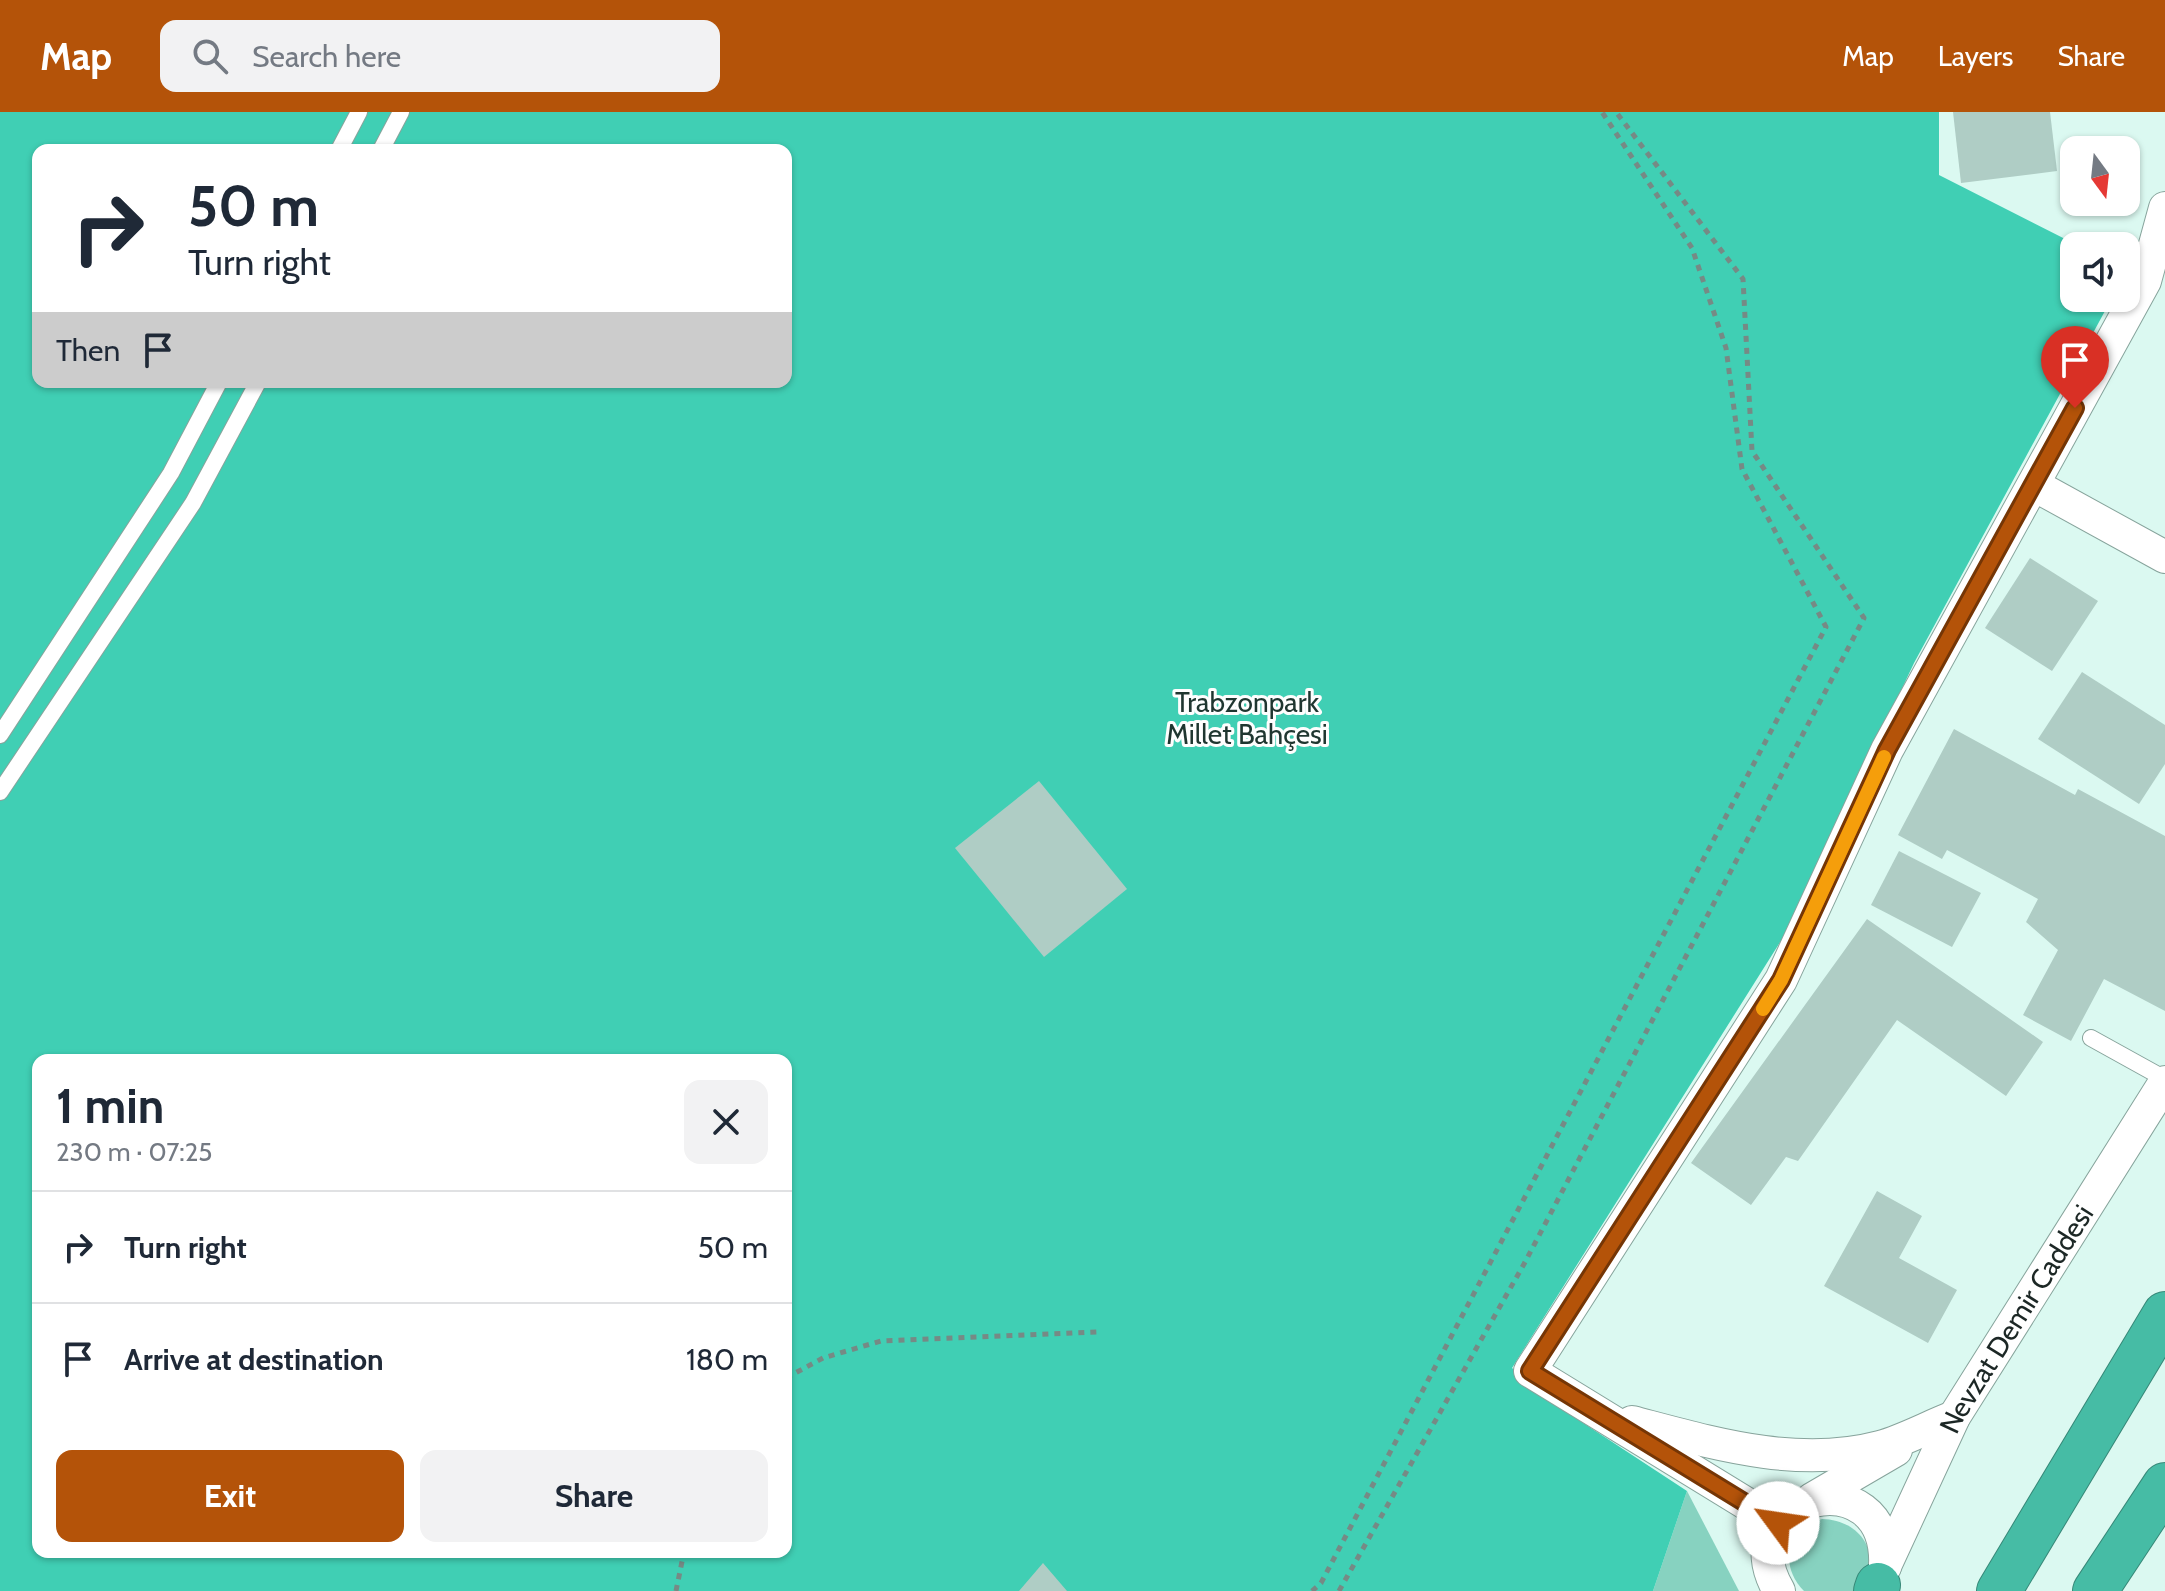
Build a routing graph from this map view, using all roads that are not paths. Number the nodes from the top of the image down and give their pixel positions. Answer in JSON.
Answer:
{"nodes":[{"id":1,"x":359,"y":112,"type":"edge"},
{"id":2,"x":401,"y":112,"type":"edge"},
{"id":3,"x":342,"y":144,"type":"edge"},
{"id":4,"x":384,"y":144,"type":"edge"},
{"id":5,"x":2165,"y":208,"type":"edge"},
{"id":6,"x":216,"y":388,"type":"edge"},
{"id":7,"x":255,"y":388,"type":"edge"},
{"id":8,"x":2034,"y":485,"type":"junction"},
{"id":9,"x":2165,"y":557,"type":"edge"},
{"id":10,"x":0,"y":735,"type":"edge"},
{"id":11,"x":0,"y":792,"type":"edge"},
{"id":12,"x":2091,"y":1038,"type":"dead end"},
{"id":13,"x":2165,"y":1081,"type":"edge"},
{"id":14,"x":2165,"y":1314,"type":"edge"},
{"id":15,"x":1601,"y":1414,"type":"junction"},
{"id":16,"x":1954,"y":1417,"type":"junction"},
{"id":17,"x":2165,"y":1485,"type":"edge"},
{"id":18,"x":1810,"y":1500,"type":"junction"},
{"id":19,"x":1778,"y":1523,"type":"junction"},
{"id":20,"x":1878,"y":1583,"type":"edge"},
{"id":21,"x":1779,"y":1591,"type":"edge"},
{"id":22,"x":1999,"y":1591,"type":"edge"},
{"id":23,"x":2095,"y":1591,"type":"edge"}],
"edges":[{"from":1,"to":3,"type":"lane"},
{"from":2,"to":4,"type":"lane"},
{"from":5,"to":8,"type":"street"},
{"from":6,"to":10,"type":"lane"},
{"from":7,"to":11,"type":"lane"},
{"from":8,"to":9,"type":"street"},
{"from":8,"to":15,"type":"street"},
{"from":12,"to":13,"type":"lane"},
{"from":13,"to":16,"type":"street","name":"Nevzat Demir Caddesi"},
{"from":14,"to":22,"type":"highway"},
{"from":15,"to":16,"type":"street"},
{"from":15,"to":19,"type":"street"},
{"from":16,"to":18,"type":"street"},
{"from":16,"to":20,"type":"street","name":"Nevzat Demir Caddesi"},
{"from":17,"to":23,"type":"highway"},
{"from":18,"to":19,"type":"street"},
{"from":18,"to":20,"type":"street"},
{"from":19,"to":21,"type":"street"}]}
